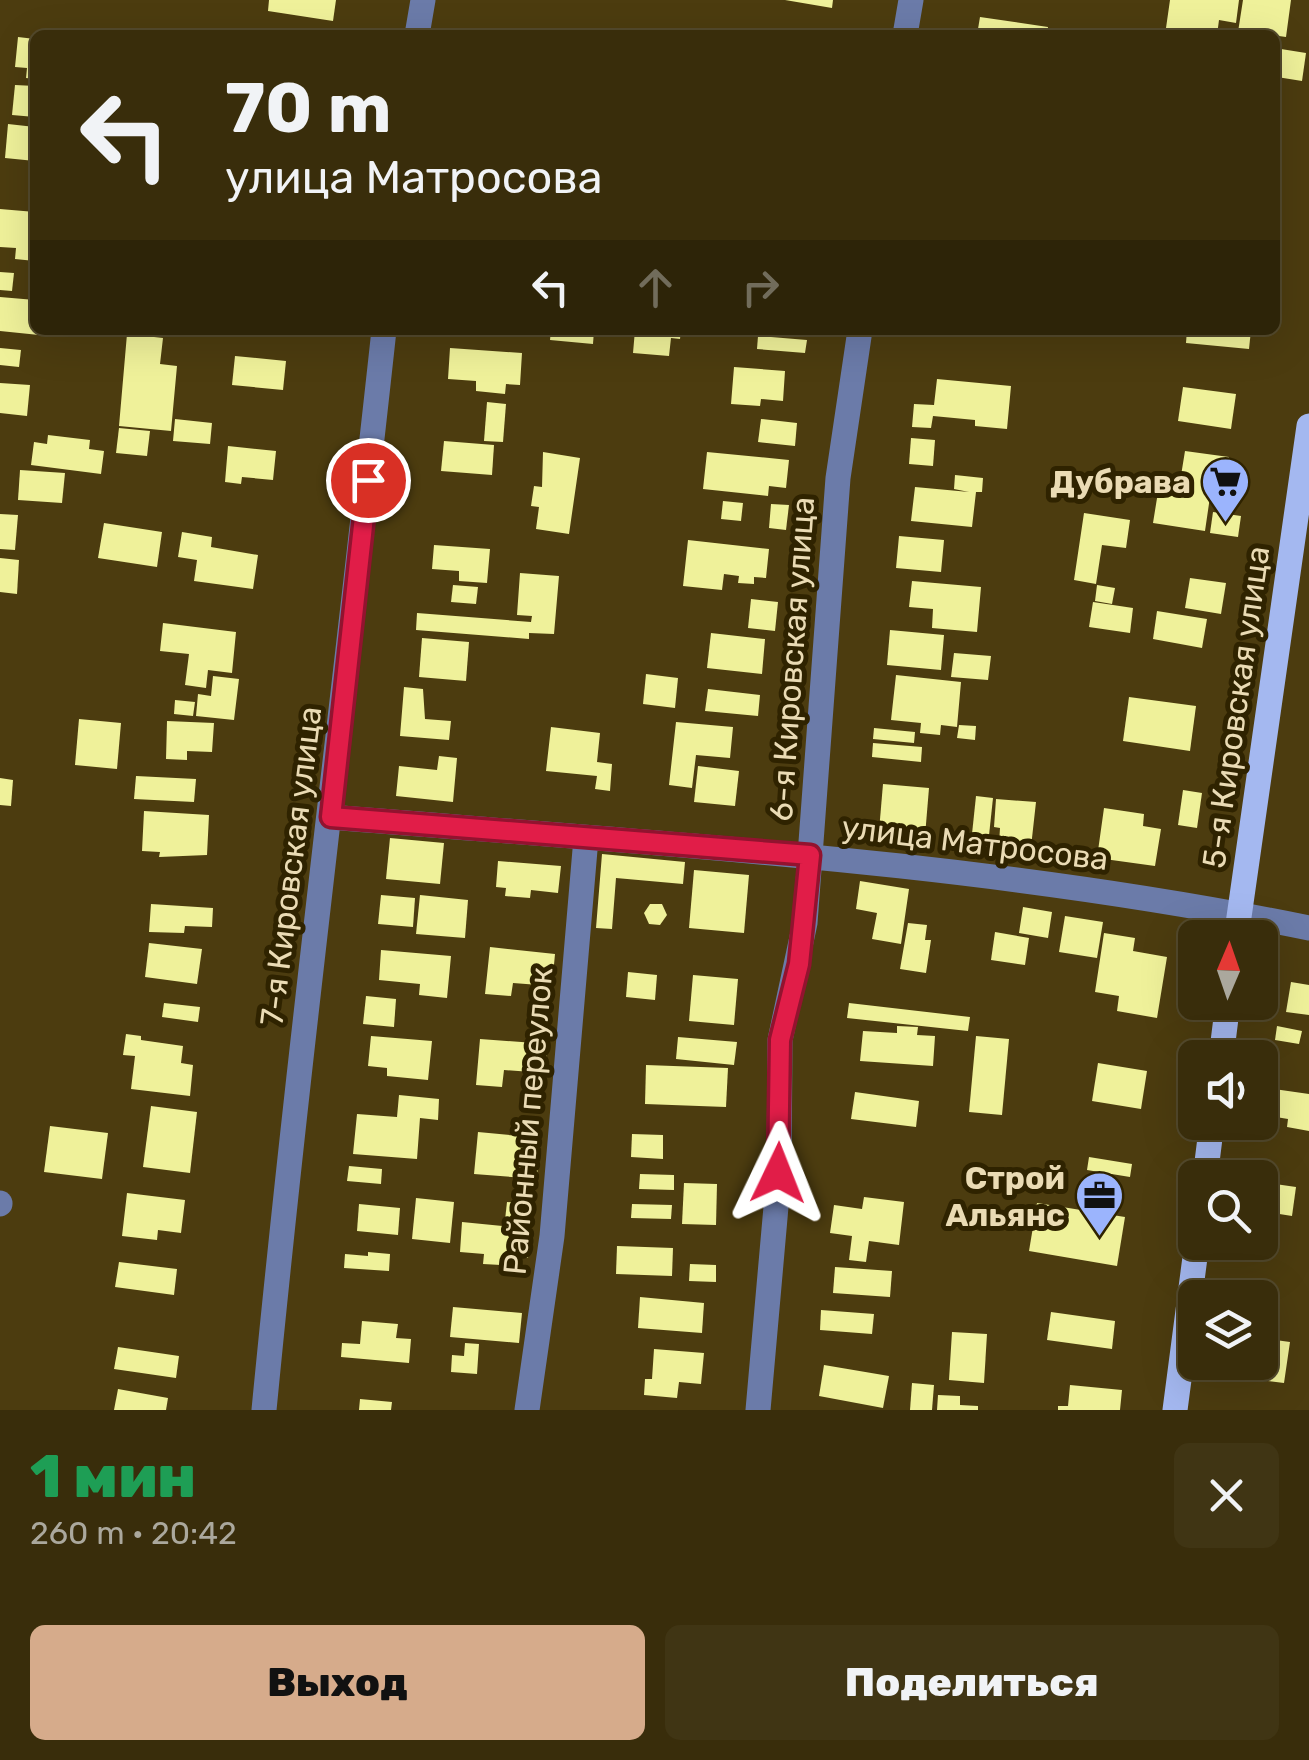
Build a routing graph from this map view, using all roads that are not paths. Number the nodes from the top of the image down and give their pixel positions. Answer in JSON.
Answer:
{"nodes":[{"id":1,"x":423,"y":0,"type":"edge"},
{"id":2,"x":911,"y":0,"type":"edge"},
{"id":3,"x":417,"y":30,"type":"edge"},
{"id":4,"x":906,"y":30,"type":"edge"},
{"id":5,"x":383,"y":335,"type":"edge"},
{"id":6,"x":859,"y":335,"type":"edge"},
{"id":7,"x":1309,"y":426,"type":"edge"},
{"id":8,"x":331,"y":817,"type":"junction"},
{"id":9,"x":586,"y":838,"type":"junction"},
{"id":10,"x":810,"y":855,"type":"junction"},
{"id":11,"x":1224,"y":920,"type":"edge"},
{"id":12,"x":1238,"y":920,"type":"edge"},
{"id":13,"x":1278,"y":927,"type":"edge"},
{"id":14,"x":1309,"y":928,"type":"edge"},
{"id":15,"x":1195,"y":1260,"type":"edge"},
{"id":16,"x":264,"y":1410,"type":"edge"},
{"id":17,"x":527,"y":1410,"type":"edge"},
{"id":18,"x":758,"y":1410,"type":"edge"},
{"id":19,"x":1175,"y":1410,"type":"edge"}],
"edges":[{"from":1,"to":3,"type":"street"},
{"from":2,"to":4,"type":"street"},
{"from":5,"to":8,"type":"street","name":"7-я Кировская улица"},
{"from":6,"to":10,"type":"street","name":"6-я Кировская улица"},
{"from":7,"to":12,"type":"main road","name":"5-я Кировская улица"},
{"from":8,"to":9,"type":"street","name":"улица Матросова"},
{"from":8,"to":16,"type":"street","name":"7-я Кировская улица"},
{"from":9,"to":10,"type":"street","name":"улица Матросова"},
{"from":9,"to":17,"type":"street","name":"Районный переулок"},
{"from":10,"to":11,"type":"street","name":"улица Матросова"},
{"from":10,"to":18,"type":"street","name":"6-я Кировская улица"},
{"from":13,"to":14,"type":"street","name":"улица Матросова"},
{"from":15,"to":19,"type":"main road"}]}
